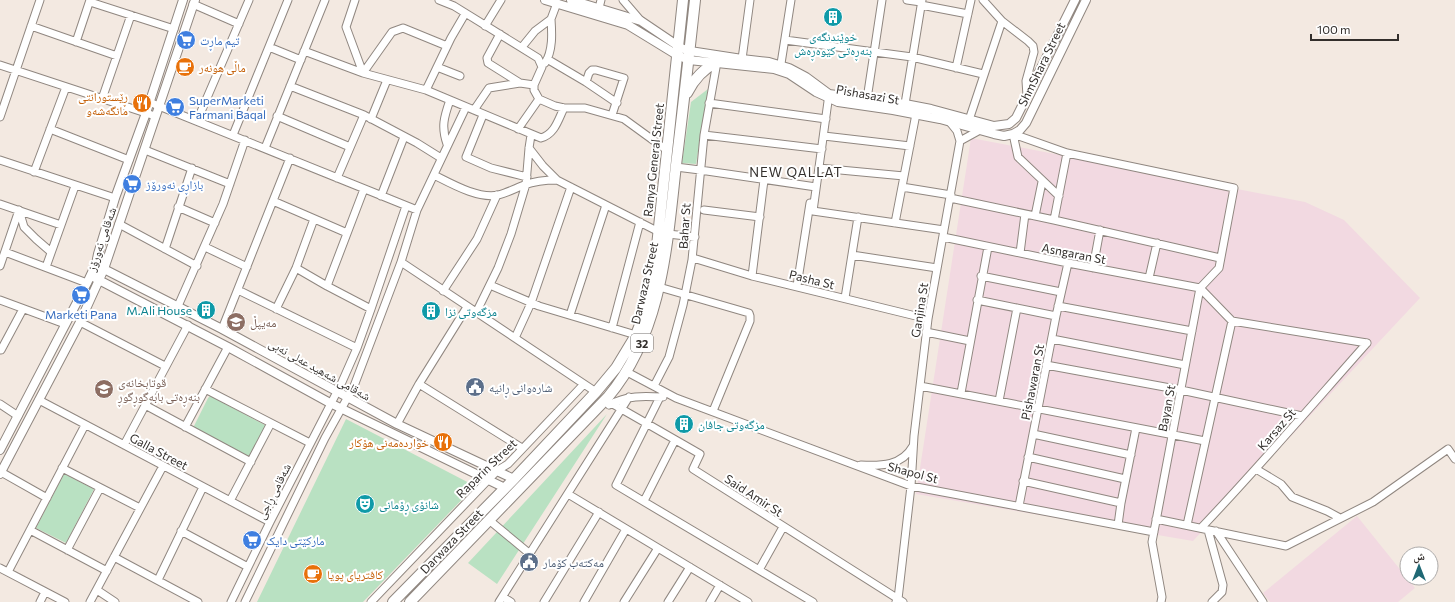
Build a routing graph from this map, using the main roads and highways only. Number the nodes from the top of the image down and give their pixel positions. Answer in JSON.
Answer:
{"nodes":[{"id":1,"x":183,"y":0,"type":"edge"},
{"id":2,"x":545,"y":0,"type":"edge"},
{"id":3,"x":571,"y":0,"type":"edge"},
{"id":4,"x":683,"y":0,"type":"edge"},
{"id":5,"x":695,"y":0,"type":"edge"},
{"id":6,"x":1075,"y":0,"type":"edge"},
{"id":7,"x":1086,"y":0,"type":"edge"},
{"id":8,"x":194,"y":2,"type":"edge"},
{"id":9,"x":600,"y":4,"type":"edge"},
{"id":10,"x":677,"y":50,"type":"junction"},
{"id":11,"x":689,"y":56,"type":"junction"},
{"id":12,"x":717,"y":62,"type":"junction"},
{"id":13,"x":781,"y":68,"type":"junction"},
{"id":14,"x":829,"y":97,"type":"junction"},
{"id":15,"x":684,"y":104,"type":"junction"},
{"id":16,"x":1009,"y":124,"type":"junction"},
{"id":17,"x":1013,"y":134,"type":"junction"},
{"id":18,"x":663,"y":233,"type":"junction"},
{"id":19,"x":96,"y":264,"type":"junction"},
{"id":20,"x":104,"y":269,"type":"junction"},
{"id":21,"x":89,"y":279,"type":"junction"},
{"id":22,"x":99,"y":280,"type":"junction"},
{"id":23,"x":0,"y":450,"type":"edge"},
{"id":24,"x":0,"y":473,"type":"edge"},
{"id":25,"x":514,"y":478,"type":"junction"},
{"id":26,"x":505,"y":488,"type":"junction"},
{"id":27,"x":393,"y":602,"type":"edge"},
{"id":28,"x":410,"y":602,"type":"edge"}],
"edges":[{"from":1,"to":19,"type":"main road","name":"شەقامی نەورۆز"},
{"from":2,"to":10,"type":"main road"},
{"from":3,"to":9,"type":"main road"},
{"from":4,"to":10,"type":"highway","name":"Ranya General Street","number":"32"},
{"from":5,"to":11,"type":"highway","name":"Darwaza Street","number":"32"},
{"from":6,"to":16,"type":"main road","name":"ShmShara Street"},
{"from":7,"to":17,"type":"main road","name":"ShmShara Street"},
{"from":8,"to":20,"type":"main road","name":"شەقامی نەورۆز"},
{"from":9,"to":10,"type":"main road"},
{"from":10,"to":11,"type":"main road","name":"Pishasazi St"},
{"from":10,"to":18,"type":"highway","name":"Ranya General Street","number":"32"},
{"from":11,"to":12,"type":"main road","name":"Pishasazi St"},
{"from":11,"to":13,"type":"main road","name":"Pishasazi St"},
{"from":11,"to":15,"type":"highway","name":"Darwaza Street","number":"32"},
{"from":12,"to":13,"type":"main road","name":"Pishasazi St"},
{"from":12,"to":15,"type":"highway"},
{"from":13,"to":14,"type":"main road","name":"Pishasazi St"},
{"from":14,"to":16,"type":"main road","name":"Pishasazi St"},
{"from":14,"to":17,"type":"main road","name":"Pishasazi St"},
{"from":15,"to":18,"type":"highway","name":"Darwaza Street","number":"32"},
{"from":16,"to":17,"type":"main road"},
{"from":18,"to":25,"type":"highway","name":"Ranya General Street","number":"32"},
{"from":18,"to":28,"type":"highway","name":"Darwaza Street","number":"32"},
{"from":19,"to":20,"type":"main road","name":"شەقامی شەهید عەلی نەبی"},
{"from":19,"to":21,"type":"main road","name":"شەقامی نەورۆز"},
{"from":20,"to":22,"type":"main road","name":"شەقامی نەورۆز"},
{"from":20,"to":25,"type":"main road","name":"شەقامی شەهید عەلی نەبی"},
{"from":21,"to":22,"type":"main road","name":"شەقامی شەهید عەلی نەبی"},
{"from":21,"to":23,"type":"main road","name":"شەقامی نەورۆز"},
{"from":22,"to":24,"type":"main road","name":"شەقامی نەورۆز"},
{"from":22,"to":26,"type":"main road","name":"شەقامی شەهید عەلی نەبی"},
{"from":25,"to":26,"type":"highway","name":"Ranya General Street","number":"32"},
{"from":26,"to":27,"type":"highway","number":"32"}]}
